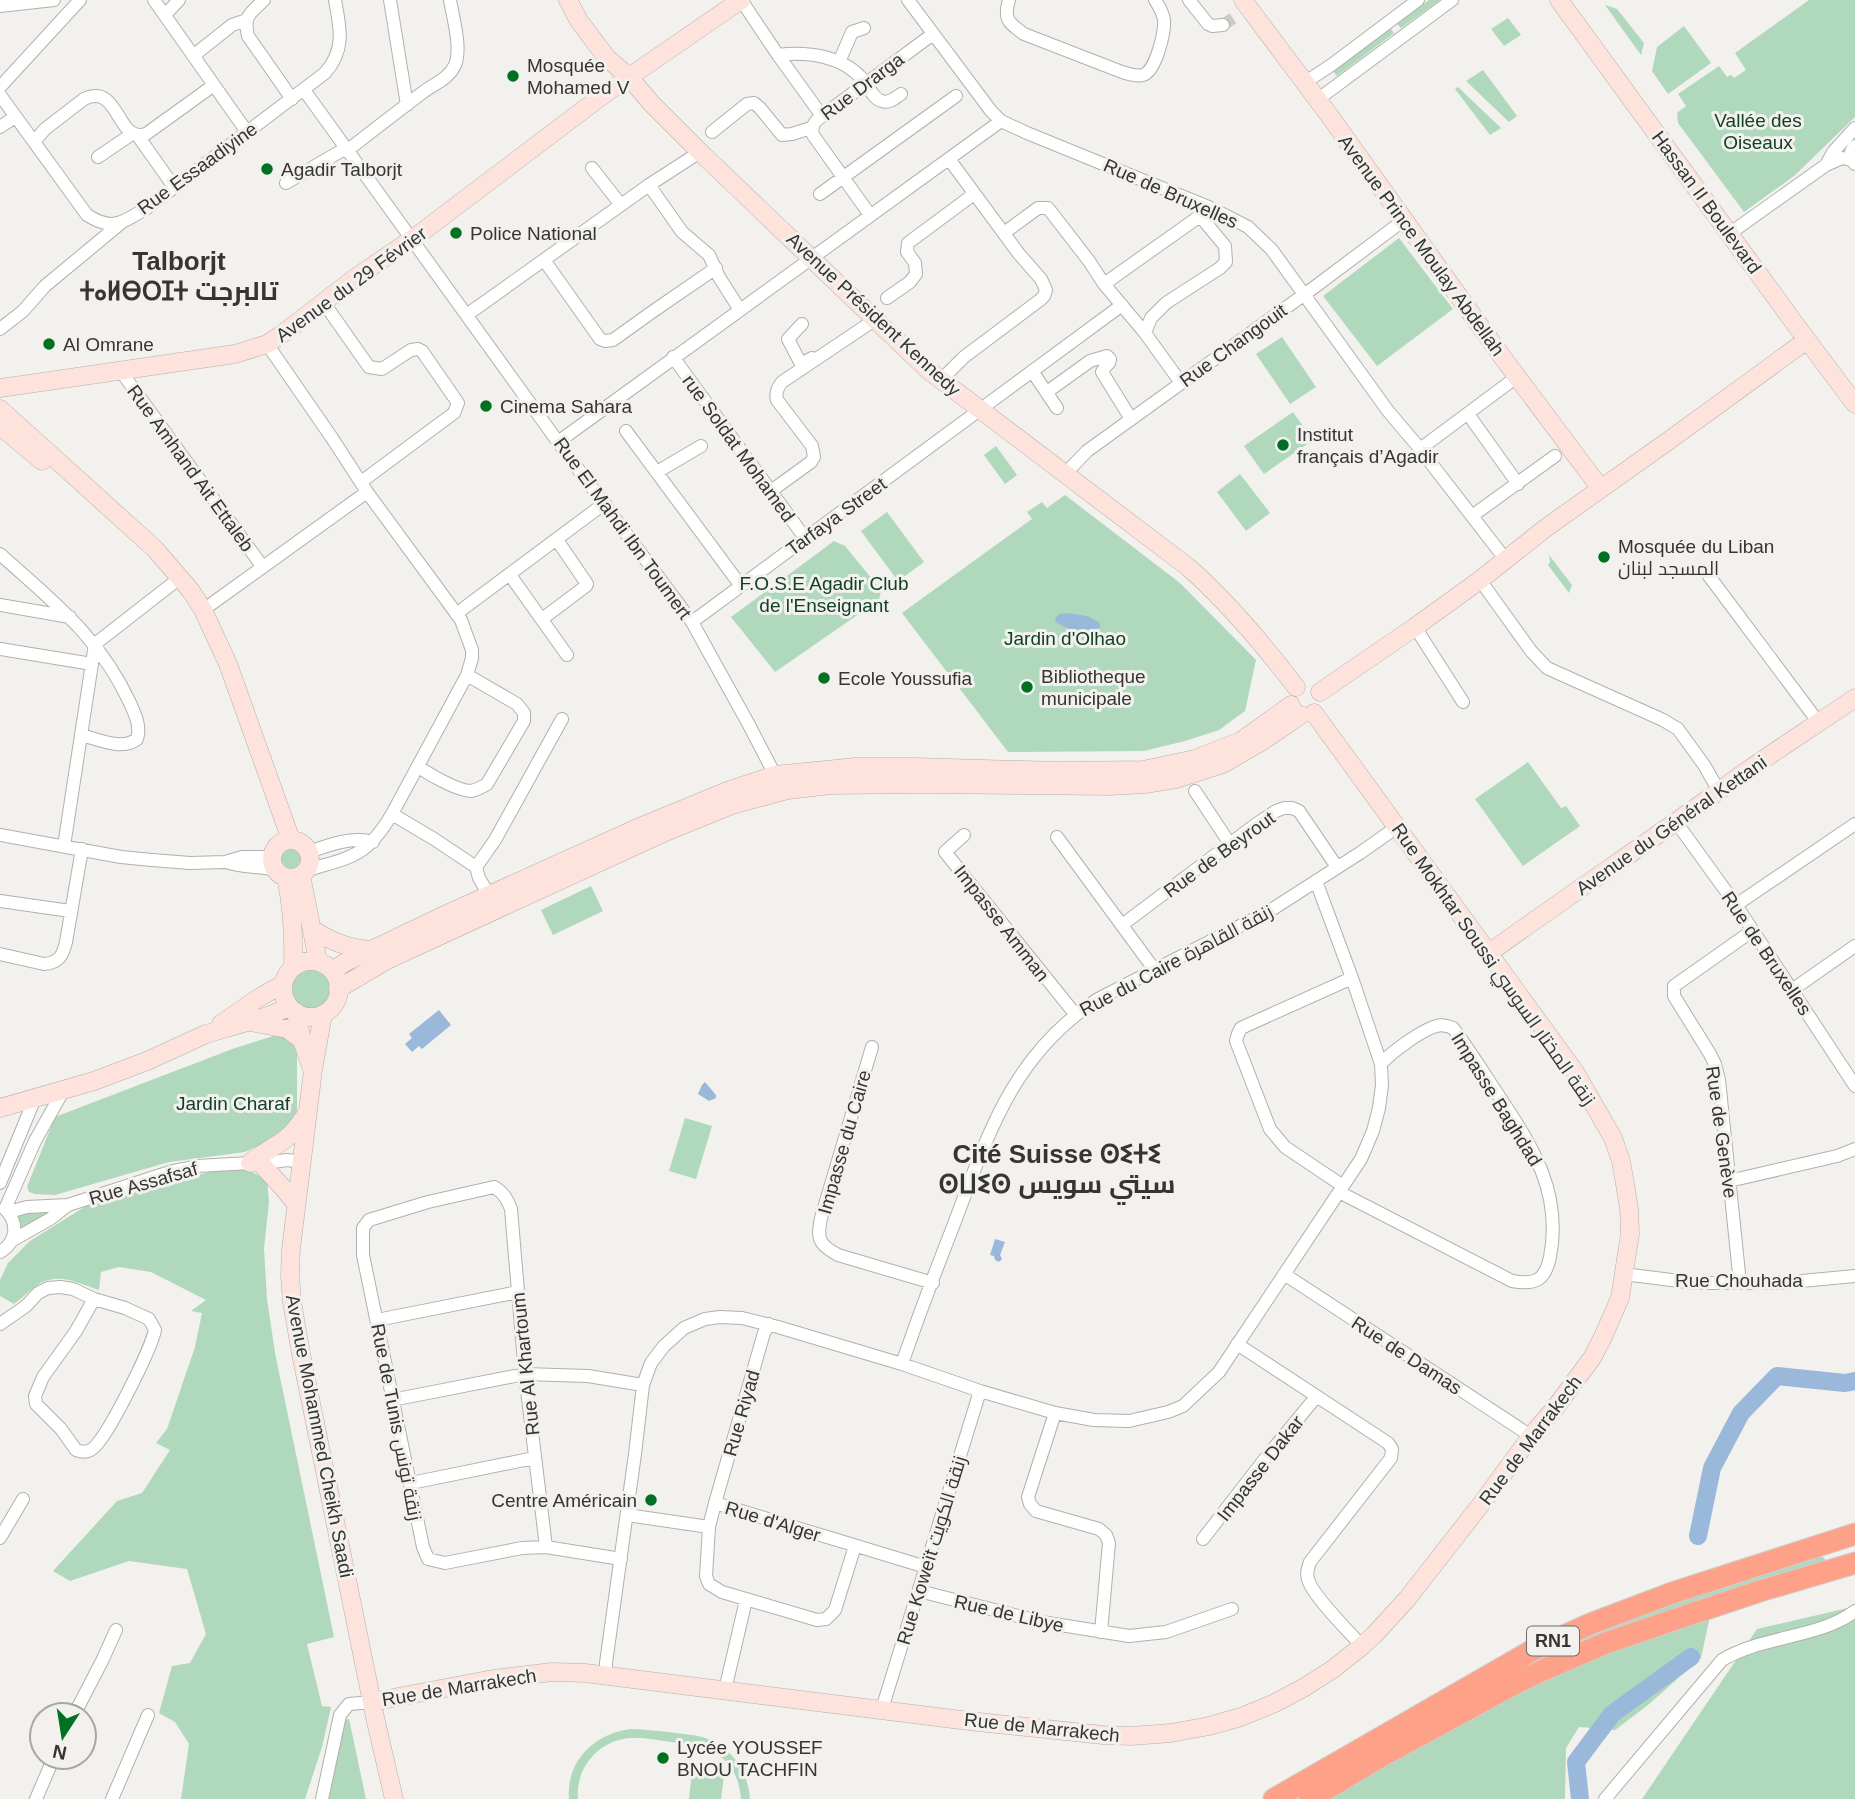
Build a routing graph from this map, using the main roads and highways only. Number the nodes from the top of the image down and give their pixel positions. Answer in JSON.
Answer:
{"nodes":[{"id":1,"x":1855,"y":1534,"type":"edge"},
{"id":2,"x":1855,"y":1563,"type":"edge"},
{"id":3,"x":1273,"y":1799,"type":"edge"},
{"id":4,"x":1310,"y":1799,"type":"edge"}],
"edges":[{"from":1,"to":3,"type":"highway","number":"RN1"},
{"from":2,"to":4,"type":"highway","number":"RN1"}]}
